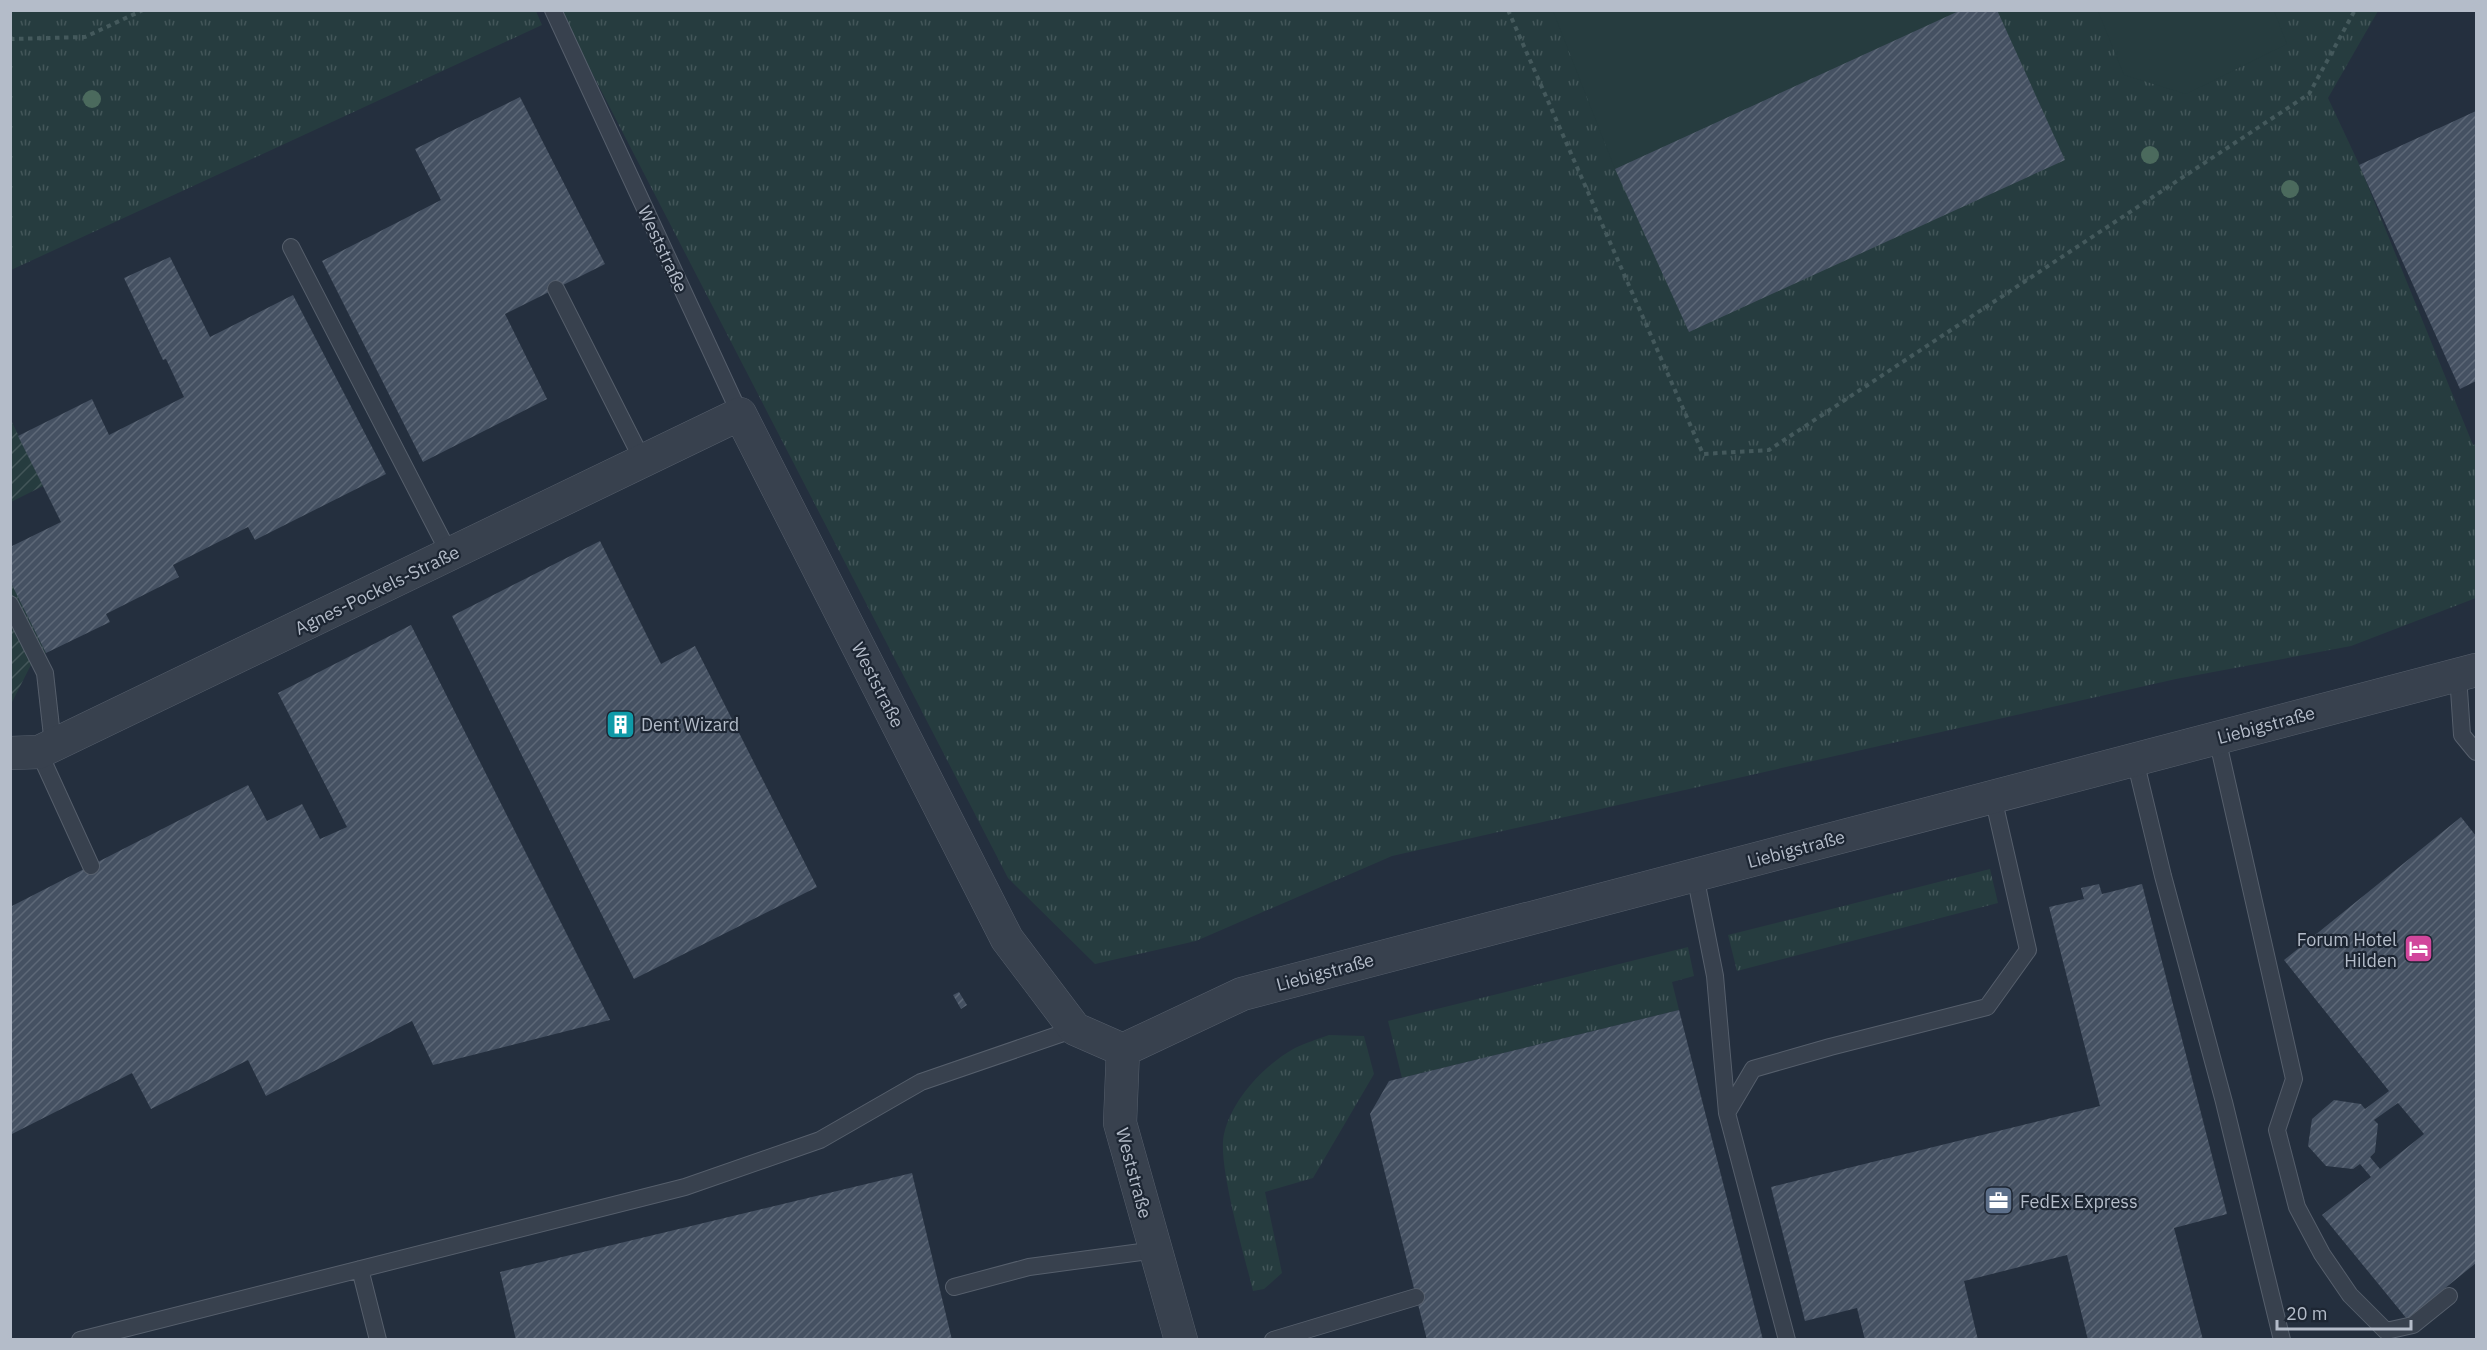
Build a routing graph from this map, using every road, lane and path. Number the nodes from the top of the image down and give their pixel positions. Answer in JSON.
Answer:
{"nodes":[{"id":1,"x":142,"y":10,"type":"edge"},
{"id":2,"x":553,"y":10,"type":"edge"},
{"id":3,"x":1508,"y":10,"type":"edge"},
{"id":4,"x":2355,"y":10,"type":"edge"},
{"id":5,"x":10,"y":39,"type":"edge"},
{"id":6,"x":291,"y":247,"type":"dead end"},
{"id":7,"x":556,"y":289,"type":"dead end"},
{"id":8,"x":740,"y":414,"type":"junction"},
{"id":9,"x":643,"y":461,"type":"junction"},
{"id":10,"x":450,"y":555,"type":"junction"},
{"id":11,"x":10,"y":604,"type":"edge"},
{"id":12,"x":2467,"y":672,"type":"edge"},
{"id":13,"x":2217,"y":738,"type":"junction"},
{"id":14,"x":34,"y":750,"type":"edge"},
{"id":15,"x":2476,"y":752,"type":"edge"},
{"id":16,"x":2135,"y":760,"type":"junction"},
{"id":17,"x":1993,"y":797,"type":"junction"},
{"id":18,"x":91,"y":866,"type":"dead end"},
{"id":19,"x":1695,"y":875,"type":"junction"},
{"id":20,"x":1075,"y":1029,"type":"junction"},
{"id":21,"x":1123,"y":1050,"type":"junction"},
{"id":22,"x":1727,"y":1113,"type":"junction"},
{"id":23,"x":1156,"y":1250,"type":"junction"},
{"id":24,"x":360,"y":1269,"type":"junction"},
{"id":25,"x":954,"y":1287,"type":"dead end"},
{"id":26,"x":2449,"y":1296,"type":"dead end"},
{"id":27,"x":1416,"y":1297,"type":"dead end"},
{"id":28,"x":81,"y":1340,"type":"edge"},
{"id":29,"x":378,"y":1340,"type":"edge"},
{"id":30,"x":1181,"y":1340,"type":"edge"},
{"id":31,"x":1274,"y":1340,"type":"edge"},
{"id":32,"x":1787,"y":1340,"type":"edge"},
{"id":33,"x":2282,"y":1340,"type":"edge"}],
"edges":[{"from":1,"to":5,"type":"path"},
{"from":2,"to":8,"type":"lane","name":"Weststraße"},
{"from":3,"to":4,"type":"path"},
{"from":6,"to":10,"type":"lane"},
{"from":7,"to":9,"type":"lane"},
{"from":8,"to":9,"type":"street","name":"Agnes-Pockels-Straße"},
{"from":8,"to":20,"type":"street","name":"Weststraße"},
{"from":9,"to":10,"type":"street","name":"Agnes-Pockels-Straße"},
{"from":10,"to":14,"type":"street","name":"Agnes-Pockels-Straße"},
{"from":11,"to":14,"type":"lane"},
{"from":12,"to":13,"type":"street","name":"Liebigstraße"},
{"from":12,"to":15,"type":"lane"},
{"from":13,"to":16,"type":"street","name":"Liebigstraße"},
{"from":13,"to":26,"type":"lane"},
{"from":14,"to":18,"type":"lane"},
{"from":16,"to":17,"type":"street","name":"Liebigstraße"},
{"from":16,"to":33,"type":"lane"},
{"from":17,"to":19,"type":"street","name":"Liebigstraße"},
{"from":17,"to":22,"type":"lane"},
{"from":19,"to":21,"type":"street","name":"Liebigstraße"},
{"from":19,"to":22,"type":"lane"},
{"from":20,"to":21,"type":"street","name":"Weststraße"},
{"from":20,"to":24,"type":"lane"},
{"from":21,"to":23,"type":"street","name":"Weststraße"},
{"from":22,"to":32,"type":"lane"},
{"from":23,"to":25,"type":"lane"},
{"from":23,"to":30,"type":"street","name":"Weststraße"},
{"from":24,"to":28,"type":"lane"},
{"from":24,"to":29,"type":"lane"},
{"from":27,"to":31,"type":"lane"}]}
